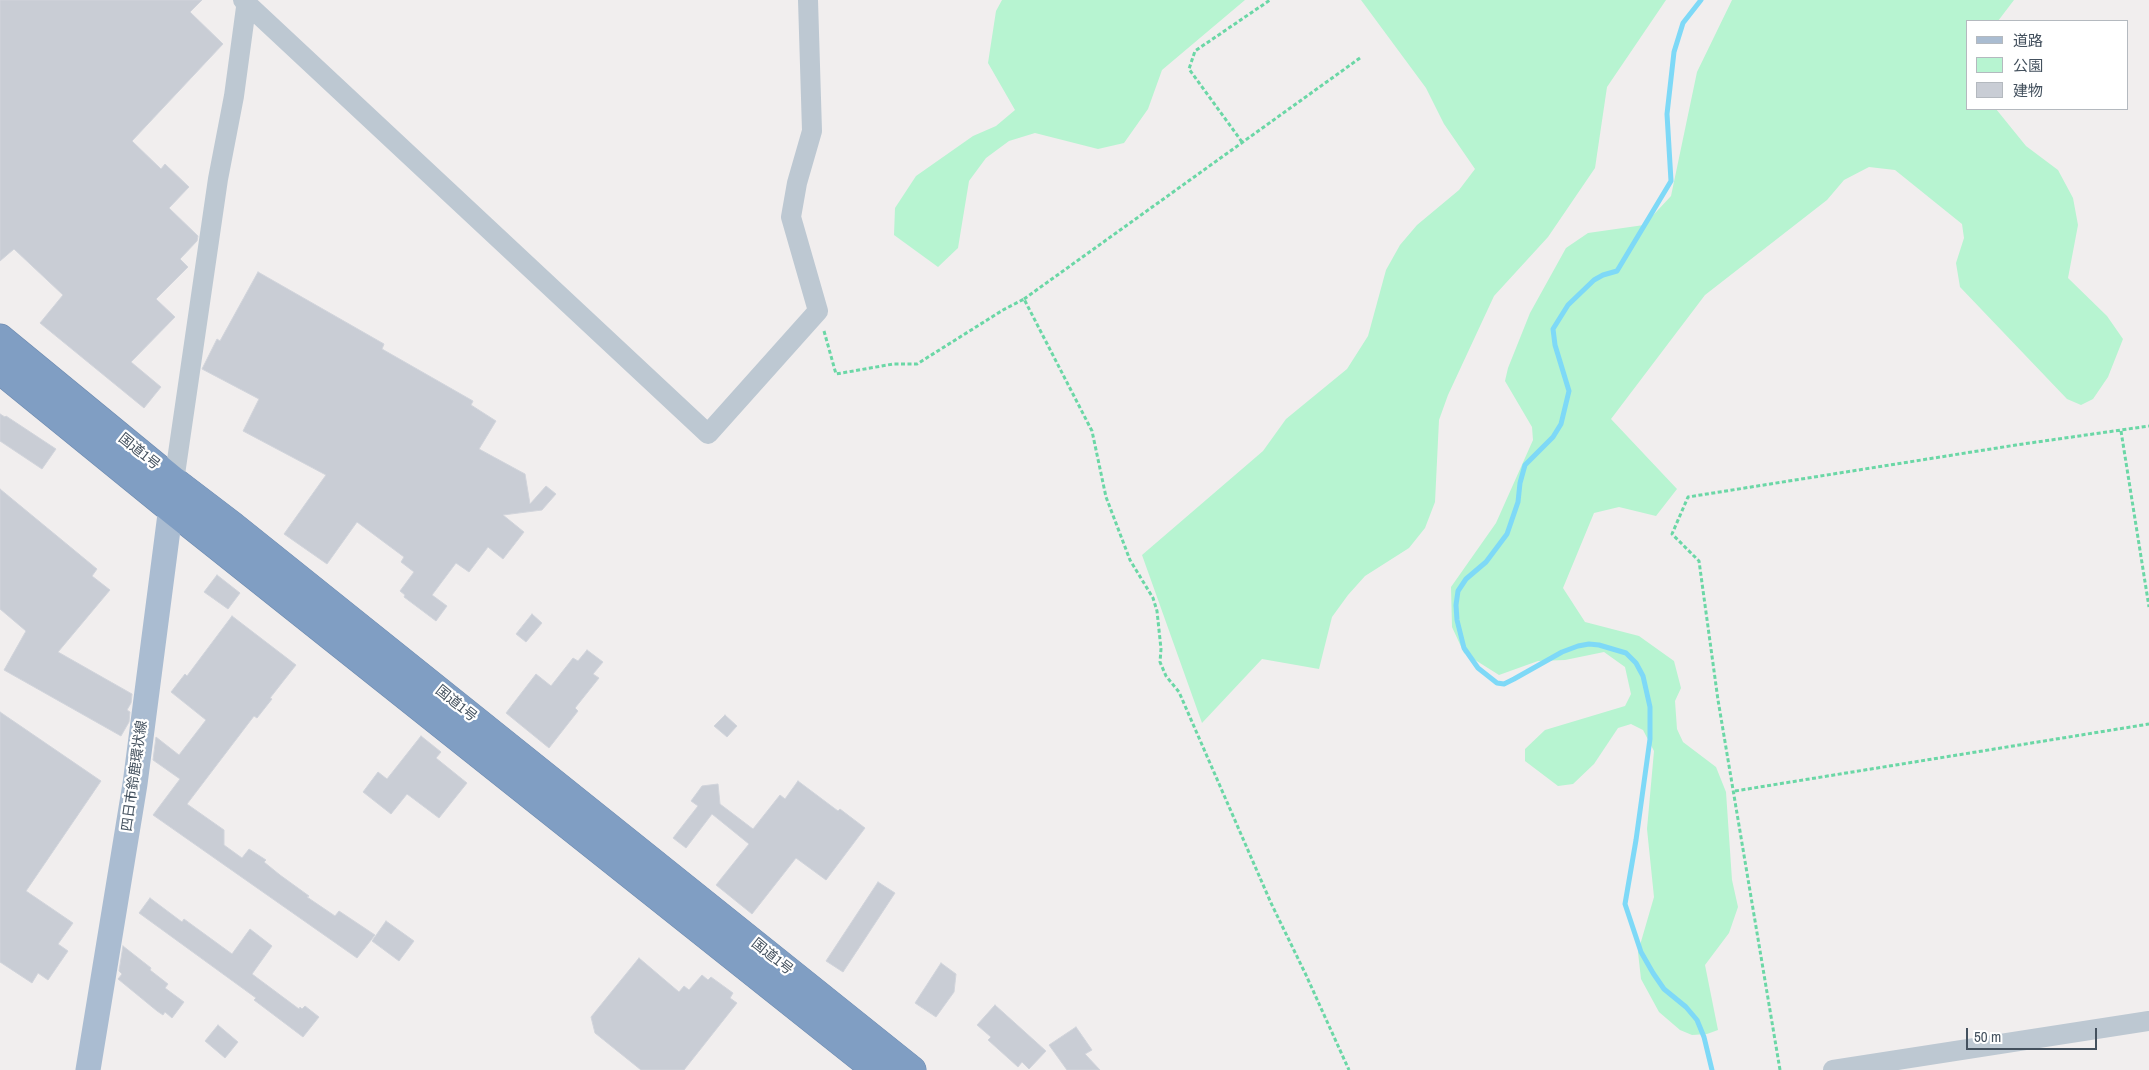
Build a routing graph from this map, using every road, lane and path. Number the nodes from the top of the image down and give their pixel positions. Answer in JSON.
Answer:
{"nodes":[{"id":1,"x":808,"y":0,"type":"edge"},
{"id":2,"x":1270,"y":0,"type":"edge"},
{"id":3,"x":246,"y":1,"type":"edge"},
{"id":4,"x":1360,"y":58,"type":"dead end"},
{"id":5,"x":1242,"y":142,"type":"junction"},
{"id":6,"x":1024,"y":299,"type":"junction"},
{"id":7,"x":818,"y":311,"type":"junction"},
{"id":8,"x":0,"y":338,"type":"edge"},
{"id":9,"x":0,"y":370,"type":"edge"},
{"id":10,"x":2149,"y":426,"type":"edge"},
{"id":11,"x":2121,"y":431,"type":"junction"},
{"id":12,"x":174,"y":481,"type":"junction"},
{"id":13,"x":172,"y":510,"type":"junction"},
{"id":14,"x":2149,"y":607,"type":"edge"},
{"id":15,"x":419,"y":690,"type":"junction"},
{"id":16,"x":2149,"y":724,"type":"edge"},
{"id":17,"x":1734,"y":791,"type":"junction"},
{"id":18,"x":746,"y":951,"type":"junction"},
{"id":19,"x":2149,"y":1021,"type":"edge"},
{"id":20,"x":88,"y":1070,"type":"edge"},
{"id":21,"x":876,"y":1070,"type":"edge"},
{"id":22,"x":912,"y":1070,"type":"edge"},
{"id":23,"x":1348,"y":1070,"type":"edge"},
{"id":24,"x":1780,"y":1070,"type":"edge"},
{"id":25,"x":1833,"y":1070,"type":"edge"}],
"edges":[{"from":1,"to":7,"type":"street"},
{"from":2,"to":5,"type":"path"},
{"from":3,"to":7,"type":"street"},
{"from":3,"to":12,"type":"street"},
{"from":4,"to":5,"type":"path"},
{"from":5,"to":6,"type":"path"},
{"from":6,"to":7,"type":"path"},
{"from":6,"to":23,"type":"path"},
{"from":8,"to":12,"type":"highway","name":"国道1号"},
{"from":9,"to":13,"type":"highway","name":"国道1号"},
{"from":10,"to":11,"type":"path"},
{"from":11,"to":14,"type":"path"},
{"from":11,"to":17,"type":"path"},
{"from":12,"to":13,"type":"main road","name":"四日市鈴鹿環状線"},
{"from":12,"to":15,"type":"highway","name":"国道1号"},
{"from":13,"to":15,"type":"highway","name":"国道1号"},
{"from":13,"to":20,"type":"main road","name":"四日市鈴鹿環状線"},
{"from":15,"to":18,"type":"highway","name":"国道1号"},
{"from":16,"to":17,"type":"path"},
{"from":17,"to":24,"type":"path"},
{"from":18,"to":21,"type":"highway","name":"国道1号"},
{"from":18,"to":22,"type":"highway","name":"国道1号"},
{"from":19,"to":25,"type":"street"}]}
